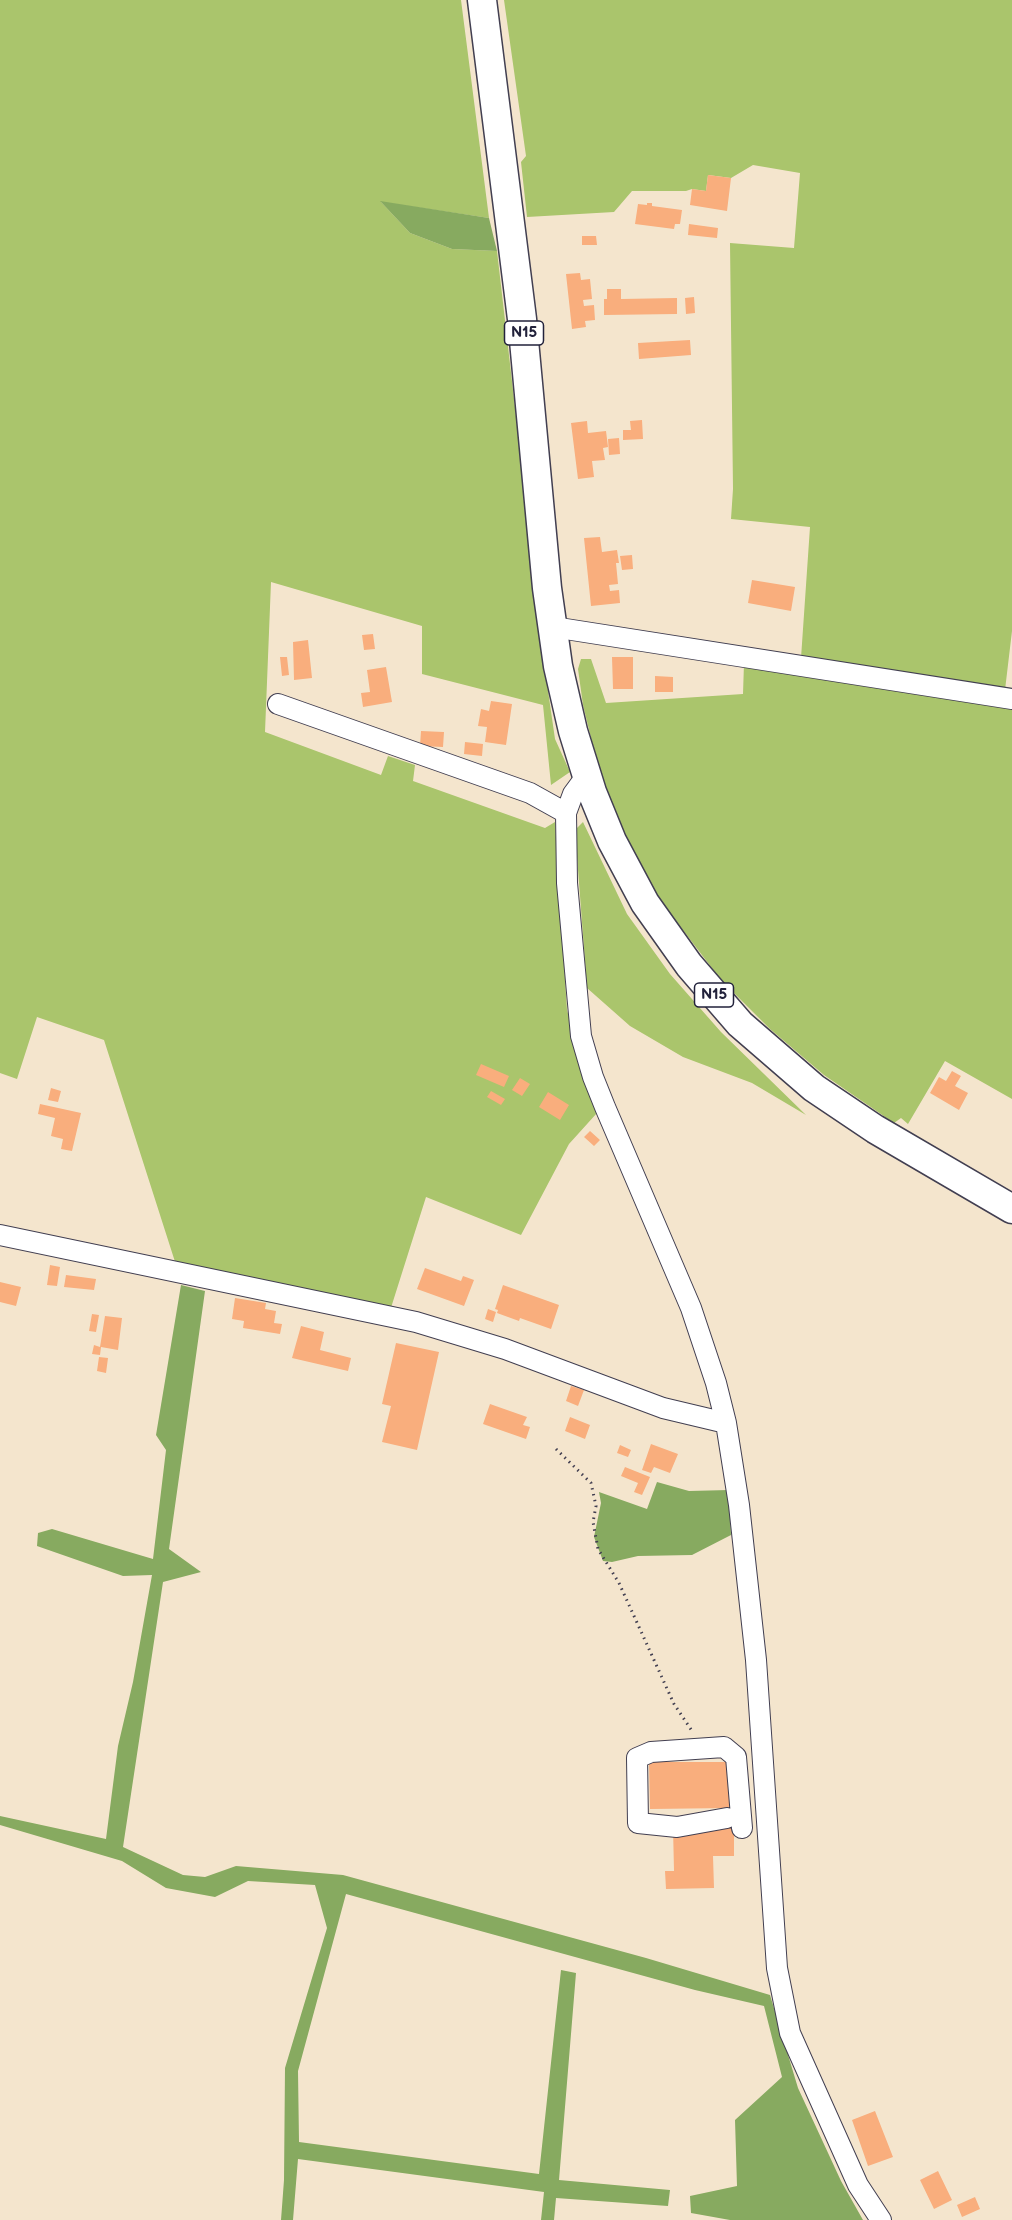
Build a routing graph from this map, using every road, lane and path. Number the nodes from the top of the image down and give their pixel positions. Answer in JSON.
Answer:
{"nodes":[{"id":1,"x":482,"y":0,"type":"edge"},
{"id":2,"x":553,"y":627,"type":"junction"},
{"id":3,"x":1012,"y":699,"type":"edge"},
{"id":4,"x":278,"y":704,"type":"dead end"},
{"id":5,"x":587,"y":775,"type":"junction"},
{"id":6,"x":566,"y":813,"type":"junction"},
{"id":7,"x":1012,"y":1209,"type":"edge"},
{"id":8,"x":0,"y":1235,"type":"edge"},
{"id":9,"x":726,"y":1423,"type":"junction"},
{"id":10,"x":556,"y":1449,"type":"dead end"},
{"id":11,"x":700,"y":1749,"type":"junction"},
{"id":12,"x":766,"y":1794,"type":"junction"},
{"id":13,"x":741,"y":1801,"type":"junction"},
{"id":14,"x":881,"y":2220,"type":"edge"}],
"edges":[{"from":1,"to":2,"type":"highway","number":"N15"},
{"from":2,"to":3,"type":"street"},
{"from":2,"to":5,"type":"highway","number":"N15"},
{"from":4,"to":6,"type":"street"},
{"from":5,"to":6,"type":"street"},
{"from":5,"to":7,"type":"highway","number":"N15"},
{"from":6,"to":9,"type":"street"},
{"from":8,"to":9,"type":"street"},
{"from":9,"to":12,"type":"street"},
{"from":10,"to":11,"type":"path"},
{"from":11,"to":13,"type":"street"},
{"from":11,"to":13,"type":"street"},
{"from":12,"to":13,"type":"street"},
{"from":12,"to":14,"type":"street"}]}
